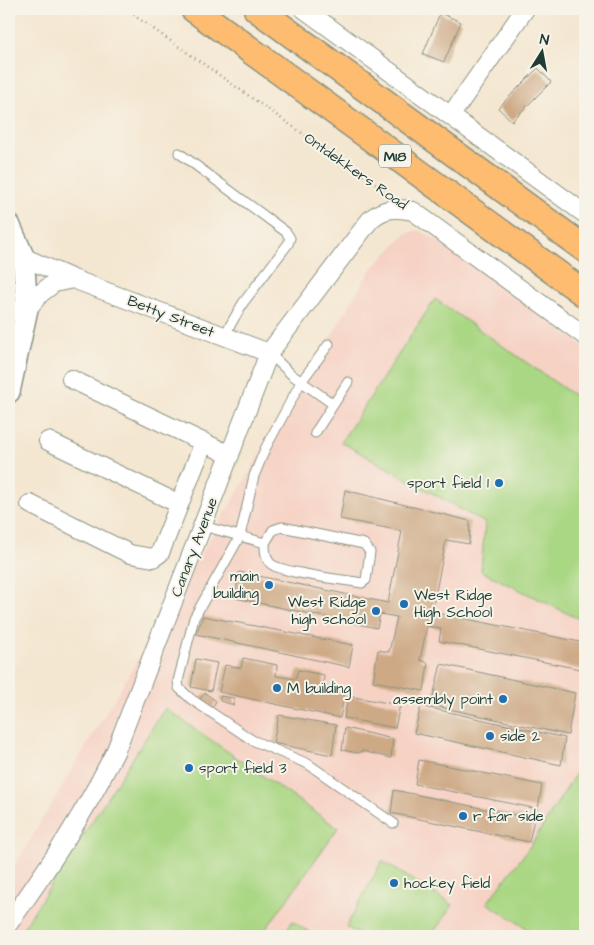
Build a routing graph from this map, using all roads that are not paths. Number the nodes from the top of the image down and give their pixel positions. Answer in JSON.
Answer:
{"nodes":[{"id":1,"x":194,"y":9,"type":"edge"},
{"id":2,"x":257,"y":9,"type":"edge"},
{"id":3,"x":304,"y":9,"type":"edge"},
{"id":4,"x":525,"y":9,"type":"edge"},
{"id":5,"x":450,"y":115,"type":"junction"},
{"id":6,"x":179,"y":153,"type":"dead end"},
{"id":7,"x":412,"y":211,"type":"joint"},
{"id":8,"x":585,"y":214,"type":"edge"},
{"id":9,"x":9,"y":224,"type":"edge"},
{"id":10,"x":585,"y":249,"type":"edge"},
{"id":11,"x":16,"y":254,"type":"edge"},
{"id":12,"x":73,"y":279,"type":"junction"},
{"id":13,"x":585,"y":294,"type":"edge"},
{"id":14,"x":18,"y":311,"type":"edge"},
{"id":15,"x":224,"y":336,"type":"junction"},
{"id":16,"x":585,"y":336,"type":"edge"},
{"id":17,"x":329,"y":344,"type":"dead end"},
{"id":18,"x":269,"y":354,"type":"junction"},
{"id":19,"x":71,"y":380,"type":"dead end"},
{"id":20,"x":301,"y":382,"type":"junction"},
{"id":21,"x":348,"y":382,"type":"dead end"},
{"id":22,"x":9,"y":392,"type":"edge"},
{"id":23,"x":333,"y":404,"type":"junction"},
{"id":24,"x":315,"y":433,"type":"dead end"},
{"id":25,"x":48,"y":441,"type":"dead end"},
{"id":26,"x":204,"y":442,"type":"junction"},
{"id":27,"x":230,"y":455,"type":"junction"},
{"id":28,"x":30,"y":504,"type":"dead end"},
{"id":29,"x":179,"y":504,"type":"junction"},
{"id":30,"x":203,"y":526,"type":"junction"},
{"id":31,"x":240,"y":536,"type":"junction"},
{"id":32,"x":265,"y":543,"type":"junction"},
{"id":33,"x":393,"y":823,"type":"dead end"},
{"id":34,"x":9,"y":923,"type":"edge"}],
"edges":[{"from":1,"to":13,"type":"main road","number":"M18"},
{"from":2,"to":10,"type":"main road","number":"M18"},
{"from":3,"to":5,"type":"street"},
{"from":4,"to":5,"type":"street"},
{"from":5,"to":8,"type":"street"},
{"from":6,"to":15,"type":"lane"},
{"from":7,"to":16,"type":"street","name":"Ontdekkers Road"},
{"from":7,"to":18,"type":"street","name":"Canary Avenue"},
{"from":9,"to":11,"type":"street"},
{"from":11,"to":12,"type":"street","name":"Betty Street"},
{"from":11,"to":14,"type":"street"},
{"from":12,"to":14,"type":"street"},
{"from":12,"to":15,"type":"street","name":"Betty Street"},
{"from":14,"to":22,"type":"street"},
{"from":15,"to":18,"type":"street","name":"Betty Street"},
{"from":17,"to":20,"type":"lane"},
{"from":18,"to":20,"type":"lane"},
{"from":18,"to":27,"type":"street","name":"Canary Avenue"},
{"from":19,"to":26,"type":"street"},
{"from":20,"to":23,"type":"lane"},
{"from":20,"to":31,"type":"lane"},
{"from":21,"to":23,"type":"lane"},
{"from":23,"to":24,"type":"lane"},
{"from":25,"to":29,"type":"street"},
{"from":26,"to":27,"type":"street"},
{"from":26,"to":29,"type":"street"},
{"from":27,"to":30,"type":"street","name":"Canary Avenue"},
{"from":28,"to":29,"type":"street"},
{"from":30,"to":31,"type":"lane"},
{"from":30,"to":34,"type":"street","name":"Canary Avenue"},
{"from":31,"to":32,"type":"lane"},
{"from":31,"to":33,"type":"lane"},
{"from":32,"to":32,"type":"lane"}]}
